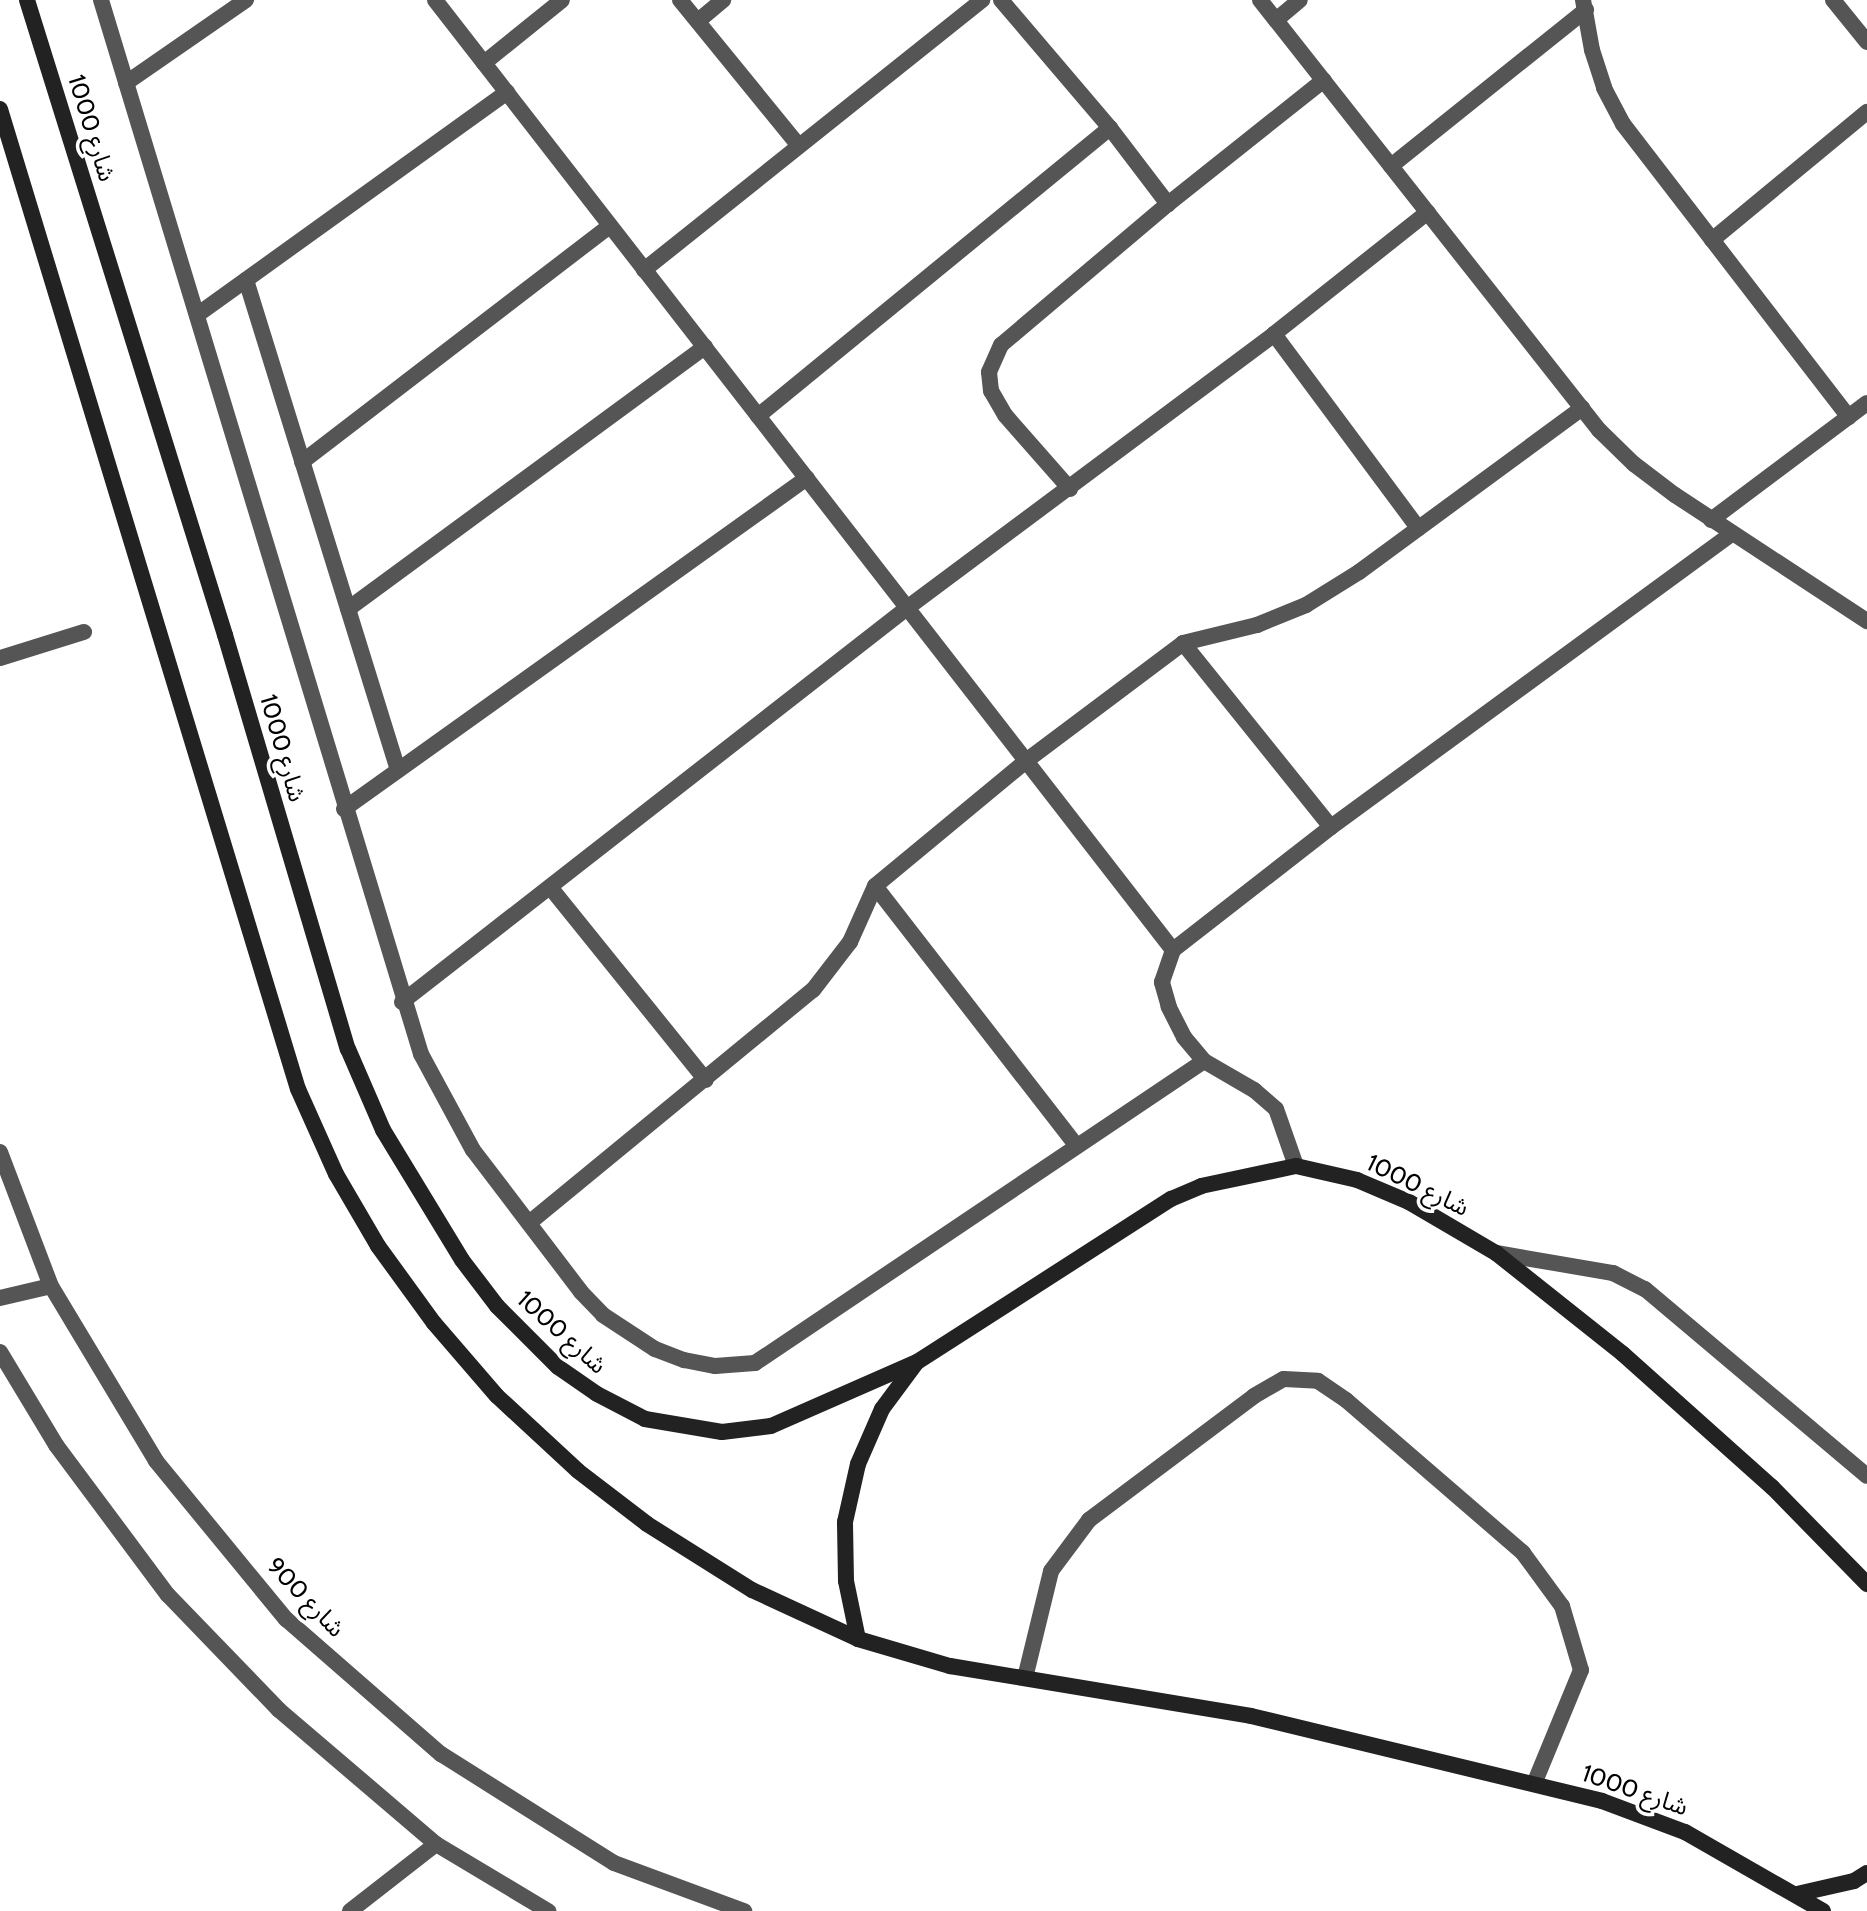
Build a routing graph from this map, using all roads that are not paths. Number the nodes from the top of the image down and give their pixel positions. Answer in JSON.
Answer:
{"nodes":[{"id":1,"x":27,"y":0,"type":"edge"},
{"id":2,"x":246,"y":0,"type":"edge"},
{"id":3,"x":435,"y":0,"type":"edge"},
{"id":4,"x":562,"y":0,"type":"edge"},
{"id":5,"x":680,"y":0,"type":"edge"},
{"id":6,"x":723,"y":0,"type":"edge"},
{"id":7,"x":982,"y":0,"type":"edge"},
{"id":8,"x":1001,"y":0,"type":"edge"},
{"id":9,"x":1260,"y":0,"type":"edge"},
{"id":10,"x":1300,"y":0,"type":"edge"},
{"id":11,"x":1833,"y":0,"type":"edge"},
{"id":12,"x":102,"y":1,"type":"edge"},
{"id":13,"x":1584,"y":5,"type":"edge"},
{"id":14,"x":1276,"y":20,"type":"junction"},
{"id":15,"x":698,"y":21,"type":"junction"},
{"id":16,"x":1864,"y":33,"type":"edge"},
{"id":17,"x":484,"y":63,"type":"junction"},
{"id":18,"x":1324,"y":80,"type":"junction"},
{"id":19,"x":126,"y":83,"type":"junction"},
{"id":20,"x":507,"y":92,"type":"junction"},
{"id":21,"x":0,"y":109,"type":"edge"},
{"id":22,"x":1867,"y":112,"type":"edge"},
{"id":23,"x":1110,"y":128,"type":"junction"},
{"id":24,"x":799,"y":146,"type":"junction"},
{"id":25,"x":1391,"y":166,"type":"junction"},
{"id":26,"x":1168,"y":204,"type":"junction"},
{"id":27,"x":1428,"y":212,"type":"junction"},
{"id":28,"x":610,"y":226,"type":"junction"},
{"id":29,"x":1712,"y":240,"type":"junction"},
{"id":30,"x":644,"y":270,"type":"junction"},
{"id":31,"x":246,"y":280,"type":"junction"},
{"id":32,"x":197,"y":315,"type":"junction"},
{"id":33,"x":1274,"y":334,"type":"junction"},
{"id":34,"x":705,"y":347,"type":"junction"},
{"id":35,"x":1867,"y":403,"type":"edge"},
{"id":36,"x":1582,"y":408,"type":"junction"},
{"id":37,"x":758,"y":416,"type":"junction"},
{"id":38,"x":1849,"y":417,"type":"junction"},
{"id":39,"x":302,"y":462,"type":"junction"},
{"id":40,"x":807,"y":478,"type":"junction"},
{"id":41,"x":1070,"y":489,"type":"junction"},
{"id":42,"x":1711,"y":520,"type":"junction"},
{"id":43,"x":1418,"y":528,"type":"junction"},
{"id":44,"x":1732,"y":533,"type":"junction"},
{"id":45,"x":907,"y":608,"type":"junction"},
{"id":46,"x":348,"y":609,"type":"junction"},
{"id":47,"x":1867,"y":621,"type":"edge"},
{"id":48,"x":84,"y":632,"type":"dead end"},
{"id":49,"x":1183,"y":643,"type":"junction"},
{"id":50,"x":0,"y":658,"type":"edge"},
{"id":51,"x":1026,"y":761,"type":"junction"},
{"id":52,"x":398,"y":770,"type":"junction"},
{"id":53,"x":344,"y":809,"type":"junction"},
{"id":54,"x":1331,"y":827,"type":"junction"},
{"id":55,"x":875,"y":886,"type":"junction"},
{"id":56,"x":550,"y":887,"type":"junction"},
{"id":57,"x":1173,"y":950,"type":"junction"},
{"id":58,"x":402,"y":1002,"type":"junction"},
{"id":59,"x":1204,"y":1061,"type":"junction"},
{"id":60,"x":706,"y":1080,"type":"junction"},
{"id":61,"x":1077,"y":1146,"type":"junction"},
{"id":62,"x":0,"y":1152,"type":"edge"},
{"id":63,"x":1296,"y":1166,"type":"junction"},
{"id":64,"x":529,"y":1223,"type":"junction"},
{"id":65,"x":1496,"y":1253,"type":"junction"},
{"id":66,"x":51,"y":1286,"type":"junction"},
{"id":67,"x":0,"y":1298,"type":"edge"},
{"id":68,"x":0,"y":1352,"type":"edge"},
{"id":69,"x":917,"y":1362,"type":"junction"},
{"id":70,"x":1867,"y":1476,"type":"edge"},
{"id":71,"x":1867,"y":1584,"type":"edge"},
{"id":72,"x":858,"y":1639,"type":"junction"},
{"id":73,"x":1025,"y":1678,"type":"junction"},
{"id":74,"x":1534,"y":1784,"type":"junction"},
{"id":75,"x":436,"y":1844,"type":"junction"},
{"id":76,"x":1867,"y":1873,"type":"edge"},
{"id":77,"x":1797,"y":1894,"type":"junction"},
{"id":78,"x":350,"y":1911,"type":"edge"},
{"id":79,"x":548,"y":1911,"type":"edge"},
{"id":80,"x":744,"y":1911,"type":"edge"},
{"id":81,"x":1823,"y":1911,"type":"edge"}],
"edges":[{"from":1,"to":69,"type":"street","name":"شارع 1000"},
{"from":2,"to":19,"type":"street"},
{"from":3,"to":17,"type":"street"},
{"from":4,"to":17,"type":"street"},
{"from":5,"to":15,"type":"street"},
{"from":6,"to":15,"type":"street"},
{"from":7,"to":24,"type":"street"},
{"from":8,"to":23,"type":"street"},
{"from":9,"to":14,"type":"street"},
{"from":10,"to":14,"type":"street"},
{"from":11,"to":16,"type":"street"},
{"from":12,"to":19,"type":"street"},
{"from":13,"to":25,"type":"street"},
{"from":13,"to":29,"type":"street"},
{"from":14,"to":18,"type":"street"},
{"from":15,"to":24,"type":"street"},
{"from":17,"to":20,"type":"street"},
{"from":18,"to":25,"type":"street"},
{"from":18,"to":26,"type":"street"},
{"from":19,"to":32,"type":"street"},
{"from":20,"to":28,"type":"street"},
{"from":20,"to":31,"type":"street"},
{"from":21,"to":72,"type":"street","name":"شارع 1000"},
{"from":22,"to":29,"type":"street"},
{"from":23,"to":26,"type":"street"},
{"from":23,"to":37,"type":"street"},
{"from":24,"to":30,"type":"street"},
{"from":25,"to":27,"type":"street"},
{"from":26,"to":41,"type":"street"},
{"from":27,"to":33,"type":"street"},
{"from":27,"to":36,"type":"street"},
{"from":28,"to":30,"type":"street"},
{"from":28,"to":39,"type":"street"},
{"from":29,"to":38,"type":"street"},
{"from":30,"to":34,"type":"street"},
{"from":31,"to":32,"type":"street"},
{"from":31,"to":39,"type":"street"},
{"from":32,"to":53,"type":"street"},
{"from":33,"to":41,"type":"street"},
{"from":33,"to":43,"type":"street"},
{"from":34,"to":37,"type":"street"},
{"from":34,"to":46,"type":"street"},
{"from":35,"to":38,"type":"street"},
{"from":36,"to":42,"type":"street"},
{"from":36,"to":43,"type":"street"},
{"from":37,"to":40,"type":"street"},
{"from":38,"to":42,"type":"street"},
{"from":39,"to":46,"type":"street"},
{"from":40,"to":45,"type":"street"},
{"from":40,"to":52,"type":"street"},
{"from":41,"to":45,"type":"street"},
{"from":42,"to":44,"type":"street"},
{"from":43,"to":49,"type":"street"},
{"from":44,"to":47,"type":"street"},
{"from":44,"to":54,"type":"street"},
{"from":45,"to":51,"type":"street"},
{"from":45,"to":56,"type":"street"},
{"from":46,"to":52,"type":"street"},
{"from":48,"to":50,"type":"street"},
{"from":49,"to":51,"type":"street"},
{"from":49,"to":54,"type":"street"},
{"from":51,"to":55,"type":"street"},
{"from":51,"to":57,"type":"street"},
{"from":52,"to":53,"type":"street"},
{"from":53,"to":58,"type":"street"},
{"from":54,"to":57,"type":"street"},
{"from":55,"to":60,"type":"street"},
{"from":55,"to":61,"type":"street"},
{"from":56,"to":58,"type":"street"},
{"from":56,"to":60,"type":"street"},
{"from":57,"to":59,"type":"street"},
{"from":58,"to":64,"type":"street"},
{"from":59,"to":61,"type":"street"},
{"from":59,"to":63,"type":"street"},
{"from":60,"to":64,"type":"street"},
{"from":61,"to":64,"type":"street"},
{"from":62,"to":66,"type":"street","name":"شارع 900"},
{"from":63,"to":65,"type":"street","name":"شارع 1000"},
{"from":63,"to":69,"type":"street","name":"شارع 1000"},
{"from":65,"to":70,"type":"street"},
{"from":65,"to":71,"type":"street","name":"شارع 1000"},
{"from":66,"to":67,"type":"street"},
{"from":66,"to":80,"type":"street","name":"شارع 900"},
{"from":68,"to":75,"type":"street"},
{"from":69,"to":72,"type":"street"},
{"from":72,"to":73,"type":"street","name":"شارع 1000"},
{"from":73,"to":74,"type":"street","name":"شارع 1000"},
{"from":73,"to":74,"type":"street"},
{"from":74,"to":77,"type":"street","name":"شارع 1000"},
{"from":75,"to":78,"type":"street"},
{"from":75,"to":79,"type":"street"},
{"from":76,"to":77,"type":"street"},
{"from":77,"to":81,"type":"street","name":"شارع 1000"}]}
